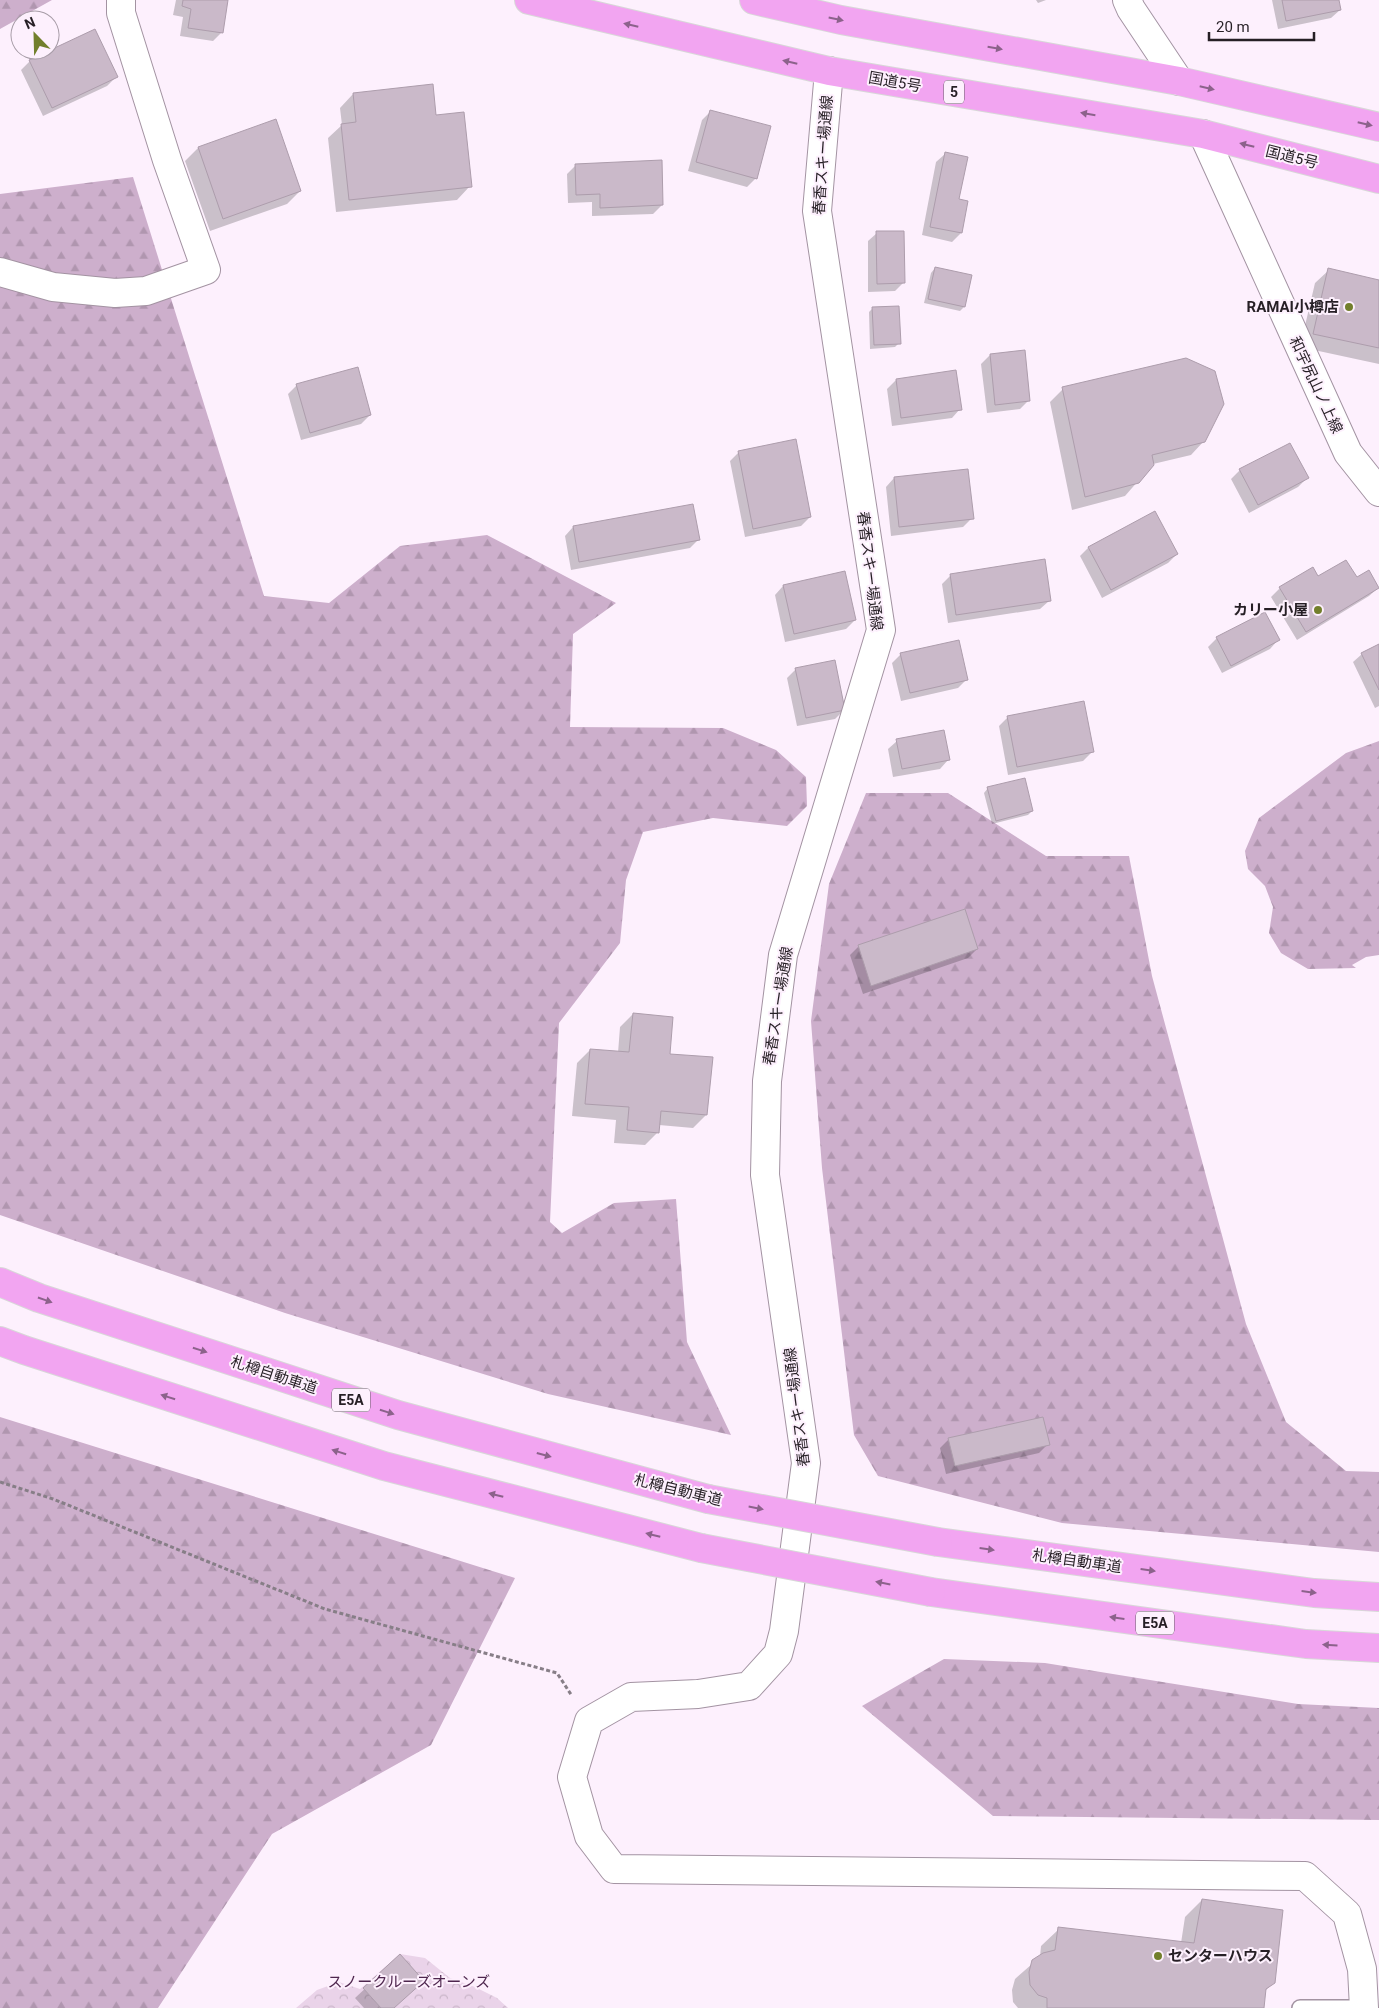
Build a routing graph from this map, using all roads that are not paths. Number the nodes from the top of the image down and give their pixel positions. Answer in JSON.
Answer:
{"nodes":[{"id":1,"x":121,"y":0,"type":"edge"},
{"id":2,"x":529,"y":0,"type":"edge"},
{"id":3,"x":754,"y":0,"type":"edge"},
{"id":4,"x":1127,"y":0,"type":"edge"},
{"id":5,"x":829,"y":71,"type":"junction"},
{"id":6,"x":1179,"y":81,"type":"junction"},
{"id":7,"x":1379,"y":127,"type":"edge"},
{"id":8,"x":1203,"y":134,"type":"junction"},
{"id":9,"x":1379,"y":179,"type":"edge"},
{"id":10,"x":0,"y":272,"type":"edge"},
{"id":11,"x":1379,"y":492,"type":"edge"},
{"id":12,"x":0,"y":1282,"type":"edge"},
{"id":13,"x":0,"y":1341,"type":"edge"},
{"id":14,"x":1379,"y":1597,"type":"edge"},
{"id":15,"x":1379,"y":1648,"type":"edge"},
{"id":16,"x":1300,"y":2008,"type":"edge"},
{"id":17,"x":1364,"y":2008,"type":"edge"}],
"edges":[{"from":1,"to":10,"type":"street"},
{"from":5,"to":2,"type":"highway","name":"国道5号","number":"5","one_way":true},
{"from":3,"to":6,"type":"highway","one_way":true},
{"from":4,"to":6,"type":"street"},
{"from":8,"to":5,"type":"highway","name":"国道5号","number":"5","one_way":true},
{"from":5,"to":17,"type":"street","name":"春香スキー場通線"},
{"from":6,"to":7,"type":"highway","one_way":true},
{"from":9,"to":8,"type":"highway","name":"国道5号","number":"5","one_way":true},
{"from":8,"to":11,"type":"street","name":"和宇尻山ノ上線"},
{"from":12,"to":14,"type":"highway","name":"札樽自動車道","number":"E5A","one_way":true,"bridge":true},
{"from":15,"to":13,"type":"highway","number":"E5A","one_way":true,"bridge":true},
{"from":16,"to":17,"type":"lane"}]}
